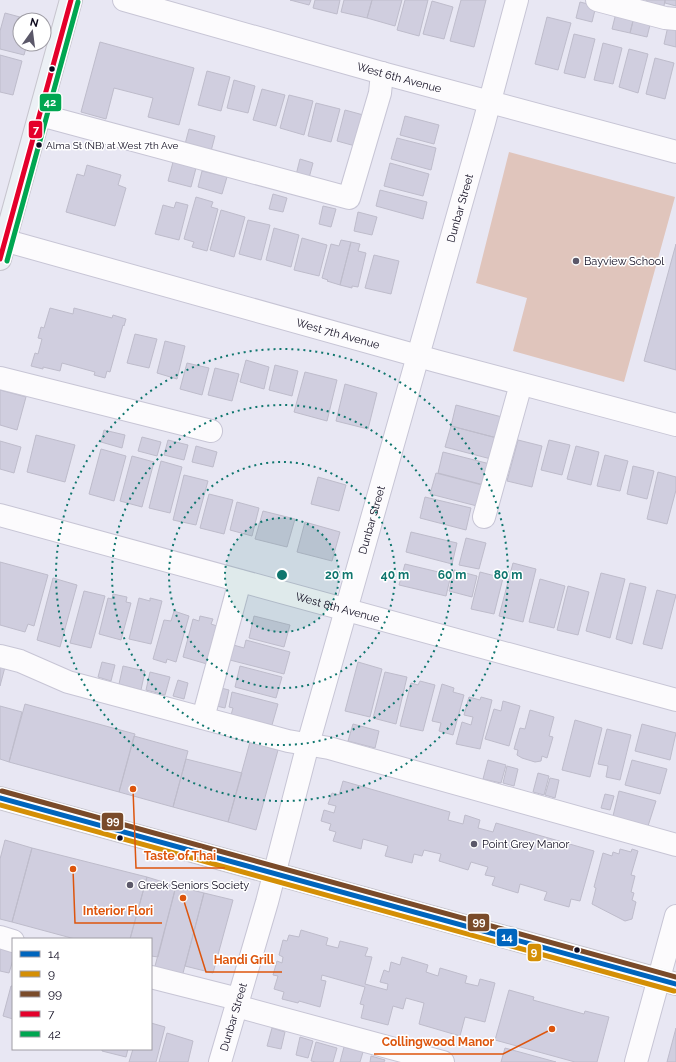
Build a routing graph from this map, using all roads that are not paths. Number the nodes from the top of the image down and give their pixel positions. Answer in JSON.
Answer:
{"nodes":[{"id":1,"x":71,"y":0,"type":"edge"},
{"id":2,"x":124,"y":0,"type":"edge"},
{"id":3,"x":517,"y":0,"type":"edge"},
{"id":4,"x":597,"y":0,"type":"edge"},
{"id":5,"x":676,"y":19,"type":"edge"},
{"id":6,"x":382,"y":73,"type":"junction"},
{"id":7,"x":490,"y":102,"type":"junction"},
{"id":8,"x":40,"y":115,"type":"junction"},
{"id":9,"x":676,"y":152,"type":"edge"},
{"id":10,"x":2,"y":246,"type":"edge"},
{"id":11,"x":418,"y":356,"type":"junction"},
{"id":12,"x":0,"y":378,"type":"edge"},
{"id":13,"x":521,"y":384,"type":"junction"},
{"id":14,"x":676,"y":425,"type":"edge"},
{"id":15,"x":211,"y":431,"type":"dead end"},
{"id":16,"x":0,"y":515,"type":"edge"},
{"id":17,"x":484,"y":517,"type":"dead end"},
{"id":18,"x":240,"y":581,"type":"junction"},
{"id":19,"x":347,"y":610,"type":"junction"},
{"id":20,"x":0,"y":656,"type":"edge"},
{"id":21,"x":676,"y":700,"type":"edge"},
{"id":22,"x":203,"y":718,"type":"junction"},
{"id":23,"x":308,"y":744,"type":"junction"},
{"id":24,"x":0,"y":798,"type":"edge"},
{"id":25,"x":676,"y":845,"type":"edge"},
{"id":26,"x":274,"y":874,"type":"junction"},
{"id":27,"x":676,"y":916,"type":"edge"},
{"id":28,"x":0,"y":937,"type":"edge"},
{"id":29,"x":12,"y":940,"type":"edge"},
{"id":30,"x":152,"y":977,"type":"edge"},
{"id":31,"x":667,"y":982,"type":"edge"},
{"id":32,"x":237,"y":1003,"type":"junction"},
{"id":33,"x":220,"y":1062,"type":"edge"},
{"id":34,"x":443,"y":1062,"type":"edge"},
{"id":35,"x":636,"y":1062,"type":"edge"}],
"edges":[{"from":1,"to":8,"type":"main road"},
{"from":2,"to":6,"type":"street","name":"West 6th Avenue"},
{"from":3,"to":7,"type":"street","name":"Dunbar Street"},
{"from":4,"to":5,"type":"street"},
{"from":6,"to":7,"type":"street","name":"West 6th Avenue"},
{"from":6,"to":8,"type":"street"},
{"from":7,"to":9,"type":"street","name":"West 6th Avenue"},
{"from":7,"to":11,"type":"street","name":"Dunbar Street"},
{"from":8,"to":10,"type":"main road"},
{"from":10,"to":11,"type":"street","name":"West 7th Avenue"},
{"from":11,"to":13,"type":"street","name":"West 7th Avenue"},
{"from":11,"to":19,"type":"street","name":"Dunbar Street"},
{"from":12,"to":15,"type":"street"},
{"from":13,"to":14,"type":"street","name":"West 7th Avenue"},
{"from":13,"to":17,"type":"street"},
{"from":16,"to":18,"type":"street","name":"West 8th Avenue"},
{"from":18,"to":19,"type":"street","name":"West 8th Avenue"},
{"from":18,"to":22,"type":"street"},
{"from":19,"to":21,"type":"street","name":"West 8th Avenue"},
{"from":19,"to":23,"type":"street","name":"Dunbar Street"},
{"from":20,"to":22,"type":"street"},
{"from":22,"to":23,"type":"street"},
{"from":23,"to":25,"type":"street"},
{"from":23,"to":26,"type":"street","name":"Dunbar Street"},
{"from":24,"to":26,"type":"main road"},
{"from":26,"to":31,"type":"main road"},
{"from":26,"to":32,"type":"street","name":"Dunbar Street"},
{"from":27,"to":31,"type":"street"},
{"from":28,"to":29,"type":"street"},
{"from":30,"to":32,"type":"street"},
{"from":31,"to":35,"type":"street"},
{"from":32,"to":33,"type":"street","name":"Dunbar Street"},
{"from":32,"to":34,"type":"street"}]}
